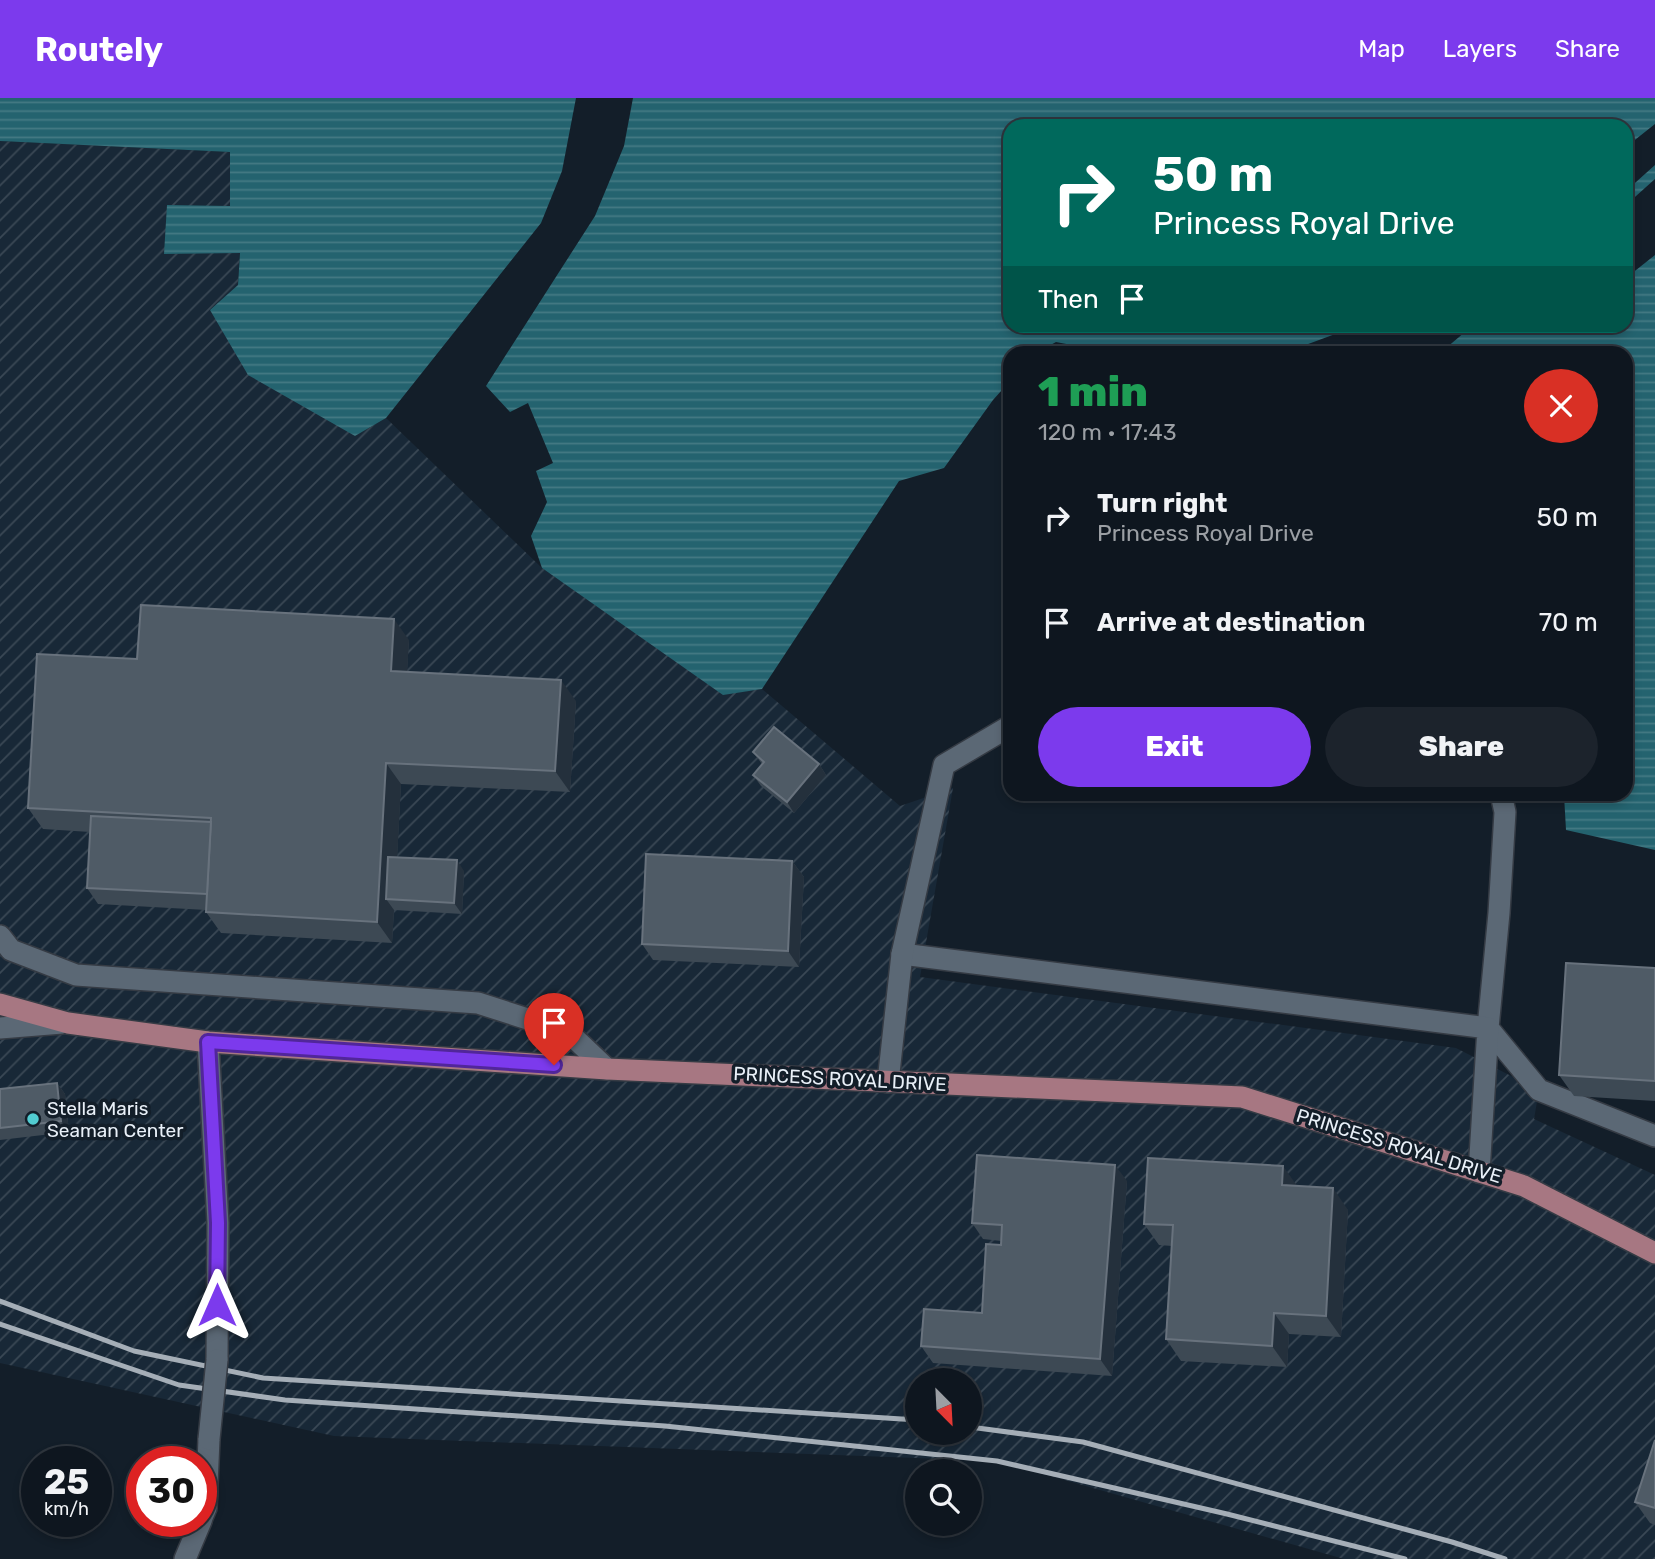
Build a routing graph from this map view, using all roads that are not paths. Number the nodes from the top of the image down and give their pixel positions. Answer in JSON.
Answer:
{"nodes":[{"id":1,"x":1003,"y":730,"type":"edge"},
{"id":2,"x":1502,"y":801,"type":"edge"},
{"id":3,"x":0,"y":936,"type":"edge"},
{"id":4,"x":902,"y":954,"type":"junction"},
{"id":5,"x":0,"y":1004,"type":"edge"},
{"id":6,"x":68,"y":1023,"type":"junction"},
{"id":7,"x":0,"y":1028,"type":"edge"},
{"id":8,"x":1488,"y":1028,"type":"junction"},
{"id":9,"x":208,"y":1042,"type":"junction"},
{"id":10,"x":607,"y":1069,"type":"junction"},
{"id":11,"x":888,"y":1082,"type":"junction"},
{"id":12,"x":1655,"y":1136,"type":"edge"},
{"id":13,"x":1479,"y":1172,"type":"junction"},
{"id":14,"x":1655,"y":1253,"type":"edge"},
{"id":15,"x":209,"y":1446,"type":"edge"},
{"id":16,"x":194,"y":1537,"type":"edge"},
{"id":17,"x":185,"y":1559,"type":"edge"}],
"edges":[{"from":1,"to":4,"type":"street"},
{"from":2,"to":8,"type":"street"},
{"from":3,"to":10,"type":"street"},
{"from":4,"to":8,"type":"street"},
{"from":4,"to":11,"type":"street"},
{"from":5,"to":6,"type":"main road","name":"PRINCESS ROYAL DRIVE"},
{"from":6,"to":7,"type":"street"},
{"from":6,"to":9,"type":"main road","name":"PRINCESS ROYAL DRIVE"},
{"from":8,"to":12,"type":"street"},
{"from":8,"to":13,"type":"street"},
{"from":9,"to":10,"type":"main road","name":"PRINCESS ROYAL DRIVE"},
{"from":9,"to":15,"type":"street","bridge":true},
{"from":10,"to":11,"type":"main road","name":"PRINCESS ROYAL DRIVE"},
{"from":11,"to":13,"type":"main road","name":"PRINCESS ROYAL DRIVE"},
{"from":13,"to":14,"type":"main road","name":"PRINCESS ROYAL DRIVE"},
{"from":16,"to":17,"type":"street"}]}
